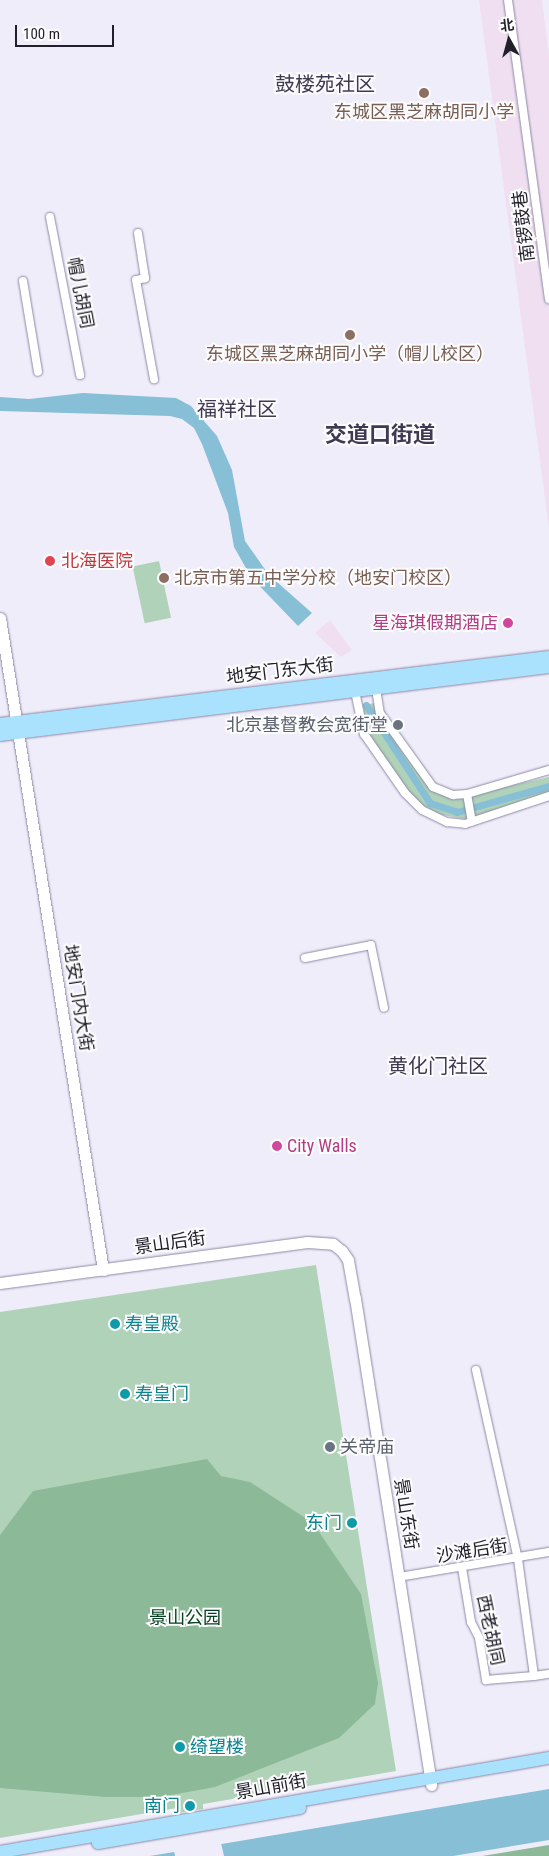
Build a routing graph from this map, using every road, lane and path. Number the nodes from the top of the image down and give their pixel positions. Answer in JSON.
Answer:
{"nodes":[{"id":1,"x":508,"y":0,"type":"edge"},
{"id":2,"x":50,"y":217,"type":"dead end"},
{"id":3,"x":138,"y":233,"type":"dead end"},
{"id":4,"x":23,"y":281,"type":"dead end"},
{"id":5,"x":549,"y":300,"type":"edge"},
{"id":6,"x":38,"y":372,"type":"dead end"},
{"id":7,"x":80,"y":375,"type":"dead end"},
{"id":8,"x":154,"y":379,"type":"dead end"},
{"id":9,"x":0,"y":618,"type":"edge"},
{"id":10,"x":549,"y":657,"type":"edge"},
{"id":11,"x":549,"y":668,"type":"edge"},
{"id":12,"x":376,"y":689,"type":"junction"},
{"id":13,"x":355,"y":691,"type":"junction"},
{"id":14,"x":0,"y":724,"type":"edge"},
{"id":15,"x":16,"y":727,"type":"junction"},
{"id":16,"x":0,"y":735,"type":"edge"},
{"id":17,"x":549,"y":770,"type":"edge"},
{"id":18,"x":467,"y":794,"type":"junction"},
{"id":19,"x":549,"y":796,"type":"edge"},
{"id":20,"x":472,"y":822,"type":"junction"},
{"id":21,"x":304,"y":958,"type":"dead end"},
{"id":22,"x":384,"y":1008,"type":"dead end"},
{"id":23,"x":342,"y":1251,"type":"joint"},
{"id":24,"x":103,"y":1270,"type":"junction"},
{"id":25,"x":0,"y":1283,"type":"edge"},
{"id":26,"x":476,"y":1370,"type":"dead end"},
{"id":27,"x":549,"y":1552,"type":"edge"},
{"id":28,"x":518,"y":1559,"type":"junction"},
{"id":29,"x":462,"y":1568,"type":"junction"},
{"id":30,"x":398,"y":1577,"type":"junction"},
{"id":31,"x":549,"y":1674,"type":"edge"},
{"id":32,"x":534,"y":1676,"type":"junction"},
{"id":33,"x":549,"y":1758,"type":"edge"},
{"id":34,"x":549,"y":1765,"type":"edge"},
{"id":35,"x":430,"y":1781,"type":"junction"},
{"id":36,"x":0,"y":1852,"type":"edge"},
{"id":37,"x":18,"y":1856,"type":"edge"}],
"edges":[{"from":1,"to":5,"type":"street","name":"南锣鼓巷"},
{"from":2,"to":7,"type":"street","name":"帽儿胡同"},
{"from":3,"to":8,"type":"street"},
{"from":4,"to":6,"type":"street"},
{"from":9,"to":15,"type":"street","name":"地安门内大街"},
{"from":10,"to":15,"type":"main road","name":"地安门东大街"},
{"from":11,"to":12,"type":"main road","name":"地安门东大街"},
{"from":12,"to":13,"type":"main road","name":"地安门东大街"},
{"from":12,"to":18,"type":"street"},
{"from":13,"to":15,"type":"main road","name":"地安门东大街"},
{"from":13,"to":20,"type":"street"},
{"from":14,"to":15,"type":"main road"},
{"from":15,"to":16,"type":"main road"},
{"from":15,"to":24,"type":"street","name":"地安门内大街"},
{"from":17,"to":18,"type":"street"},
{"from":18,"to":20,"type":"street"},
{"from":19,"to":20,"type":"street"},
{"from":21,"to":22,"type":"street"},
{"from":23,"to":24,"type":"street","name":"景山后街"},
{"from":23,"to":30,"type":"street","name":"景山东街"},
{"from":24,"to":25,"type":"street","name":"景山后街"},
{"from":26,"to":28,"type":"street"},
{"from":27,"to":28,"type":"street","name":"沙滩后街"},
{"from":28,"to":29,"type":"street","name":"沙滩后街"},
{"from":28,"to":32,"type":"street"},
{"from":29,"to":30,"type":"street","name":"沙滩后街"},
{"from":29,"to":32,"type":"street","name":"西老胡同"},
{"from":30,"to":35,"type":"street","name":"景山东街"},
{"from":31,"to":32,"type":"street"},
{"from":33,"to":35,"type":"main road","name":"景山前街"},
{"from":34,"to":35,"type":"main road","name":"景山前街"},
{"from":35,"to":36,"type":"main road","name":"景山前街"},
{"from":35,"to":37,"type":"main road","name":"景山前街"}]}
